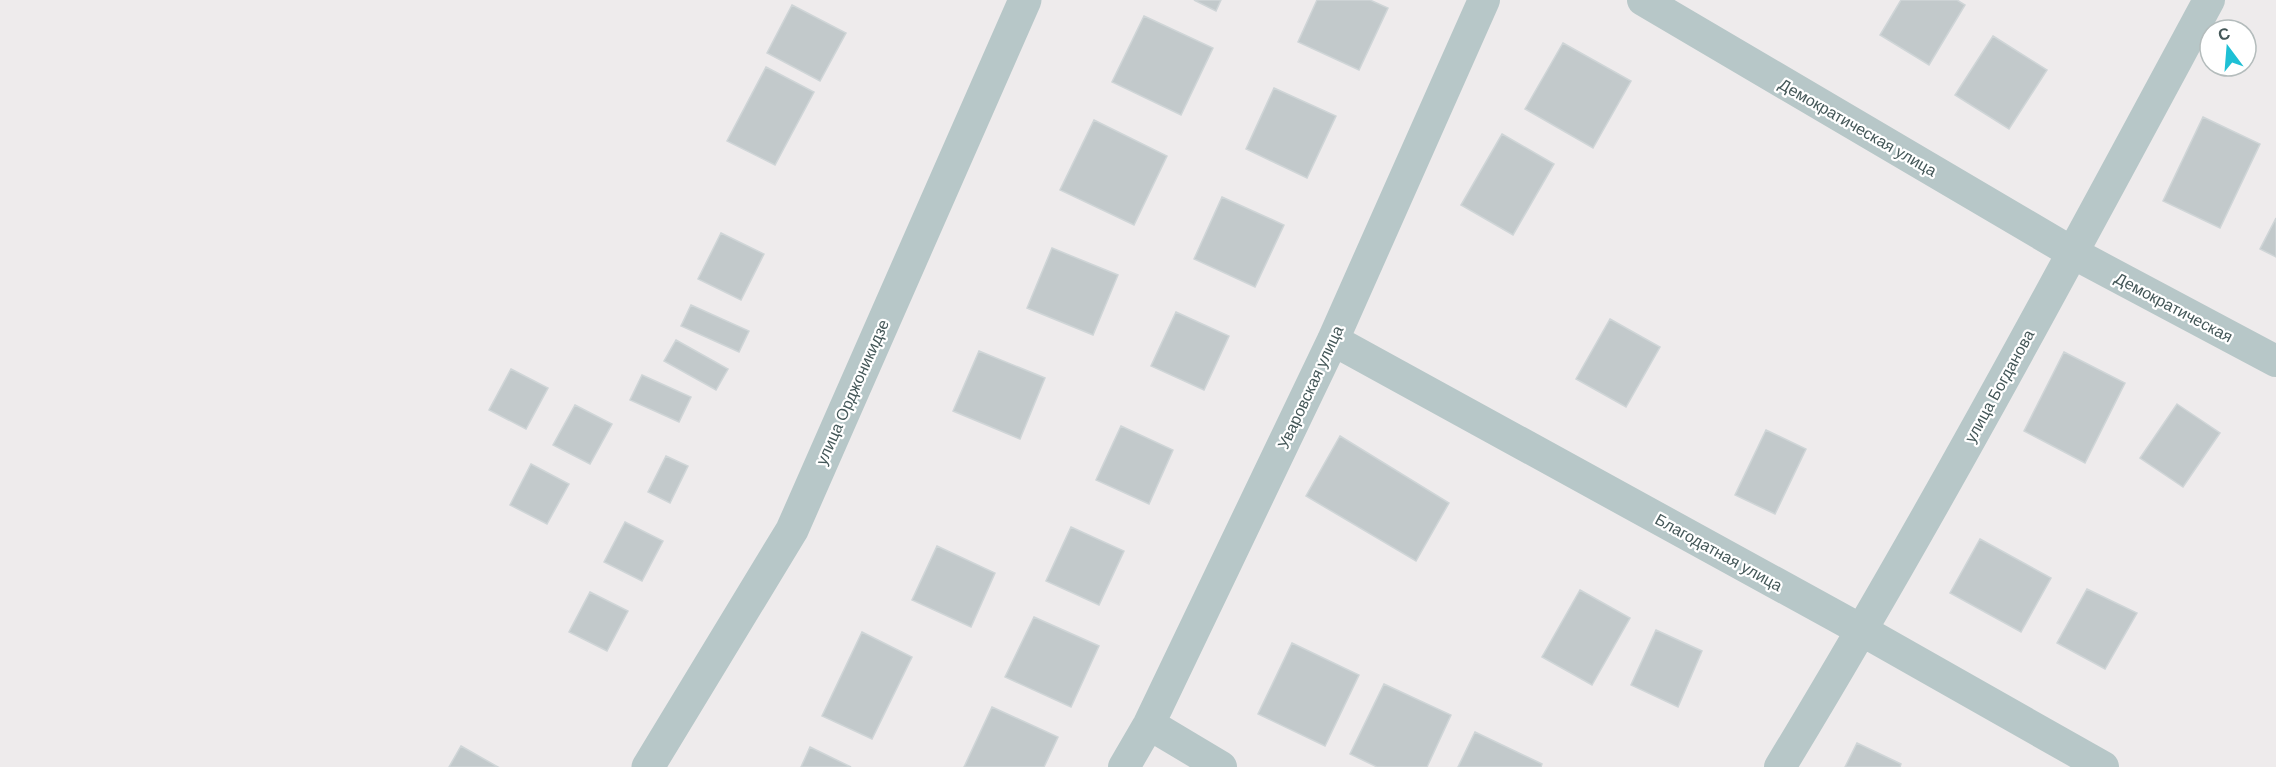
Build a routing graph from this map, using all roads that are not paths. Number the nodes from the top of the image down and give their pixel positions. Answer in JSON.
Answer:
{"nodes":[{"id":1,"x":1025,"y":0,"type":"edge"},
{"id":2,"x":1484,"y":0,"type":"edge"},
{"id":3,"x":1643,"y":0,"type":"edge"},
{"id":4,"x":2209,"y":0,"type":"edge"},
{"id":5,"x":2073,"y":253,"type":"junction"},
{"id":6,"x":1333,"y":340,"type":"junction"},
{"id":7,"x":2276,"y":361,"type":"edge"},
{"id":8,"x":1863,"y":630,"type":"junction"},
{"id":9,"x":1149,"y":724,"type":"junction"},
{"id":10,"x":648,"y":767,"type":"edge"},
{"id":11,"x":1124,"y":767,"type":"edge"},
{"id":12,"x":1221,"y":767,"type":"edge"},
{"id":13,"x":1780,"y":767,"type":"edge"},
{"id":14,"x":2103,"y":767,"type":"edge"}],
"edges":[{"from":1,"to":10,"type":"street","name":"улица Орджоникидзе"},
{"from":2,"to":6,"type":"street","name":"Уваровская улица"},
{"from":3,"to":5,"type":"street","name":"Демократическая улица"},
{"from":4,"to":5,"type":"street","name":"улица Богданова"},
{"from":5,"to":7,"type":"street","name":"Демократическая"},
{"from":5,"to":8,"type":"street","name":"улица Богданова"},
{"from":6,"to":8,"type":"street","name":"Благодатная улица"},
{"from":6,"to":9,"type":"street","name":"Уваровская улица"},
{"from":8,"to":13,"type":"street","name":"улица Богданова"},
{"from":8,"to":14,"type":"street","name":"Благодатная улица"},
{"from":9,"to":11,"type":"street","name":"Уваровская улица"},
{"from":9,"to":12,"type":"street"}]}
